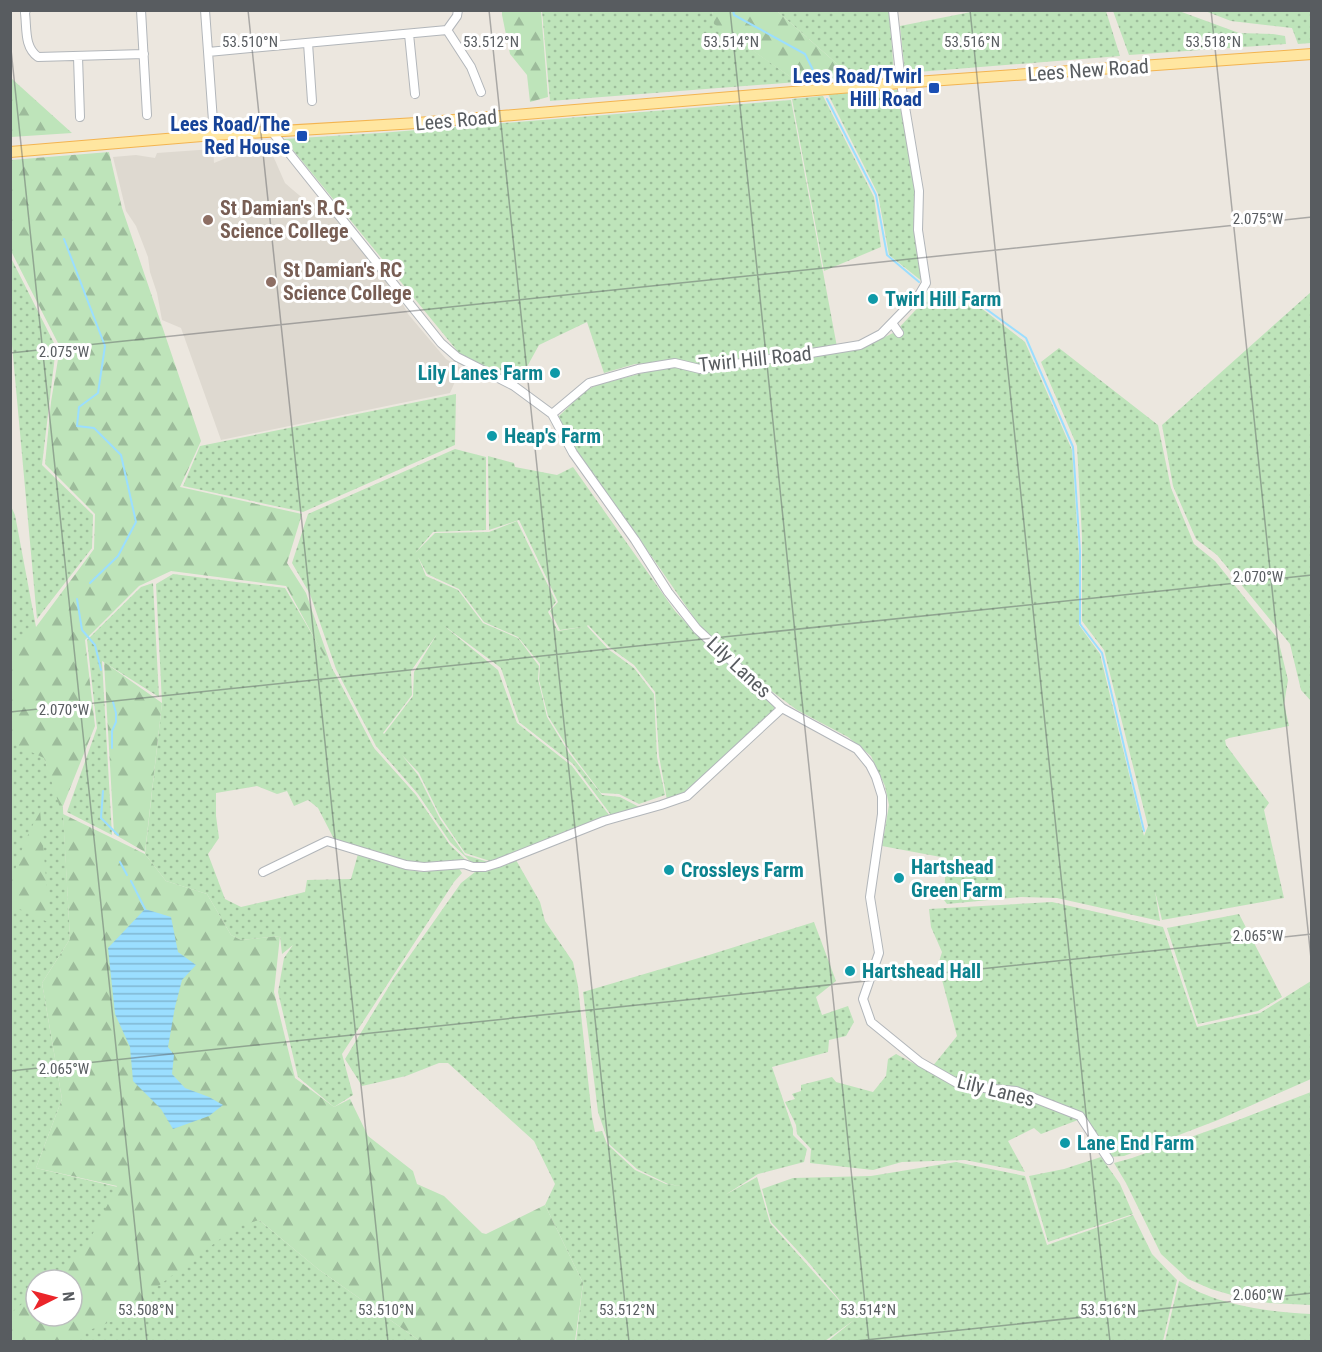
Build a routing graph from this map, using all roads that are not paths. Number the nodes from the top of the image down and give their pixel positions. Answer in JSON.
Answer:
{"nodes":[{"id":1,"x":26,"y":10,"type":"edge"},
{"id":2,"x":141,"y":10,"type":"edge"},
{"id":3,"x":205,"y":10,"type":"edge"},
{"id":4,"x":458,"y":10,"type":"edge"},
{"id":5,"x":893,"y":10,"type":"edge"},
{"id":6,"x":447,"y":30,"type":"junction"},
{"id":7,"x":409,"y":34,"type":"junction"},
{"id":8,"x":308,"y":43,"type":"junction"},
{"id":9,"x":208,"y":52,"type":"junction"},
{"id":10,"x":144,"y":54,"type":"junction"},
{"id":11,"x":1311,"y":54,"type":"edge"},
{"id":12,"x":78,"y":57,"type":"junction"},
{"id":13,"x":901,"y":83,"type":"junction"},
{"id":14,"x":481,"y":92,"type":"dead end"},
{"id":15,"x":415,"y":94,"type":"dead end"},
{"id":16,"x":312,"y":101,"type":"dead end"},
{"id":17,"x":147,"y":115,"type":"dead end"},
{"id":18,"x":80,"y":117,"type":"dead end"},
{"id":19,"x":273,"y":133,"type":"junction"},
{"id":20,"x":214,"y":135,"type":"junction"},
{"id":21,"x":10,"y":152,"type":"edge"},
{"id":22,"x":892,"y":323,"type":"junction"},
{"id":23,"x":899,"y":333,"type":"dead end"},
{"id":24,"x":552,"y":414,"type":"junction"},
{"id":25,"x":782,"y":708,"type":"junction"},
{"id":26,"x":263,"y":872,"type":"dead end"},
{"id":27,"x":1109,"y":1160,"type":"dead end"}],
"edges":[{"from":1,"to":12,"type":"street"},
{"from":2,"to":10,"type":"street"},
{"from":3,"to":9,"type":"street"},
{"from":4,"to":6,"type":"street"},
{"from":5,"to":13,"type":"street","name":"Twirl Hill Road"},
{"from":6,"to":7,"type":"street"},
{"from":6,"to":14,"type":"street"},
{"from":7,"to":8,"type":"street"},
{"from":7,"to":15,"type":"street"},
{"from":8,"to":9,"type":"street"},
{"from":8,"to":16,"type":"street"},
{"from":9,"to":20,"type":"street"},
{"from":10,"to":12,"type":"street"},
{"from":10,"to":17,"type":"street"},
{"from":11,"to":13,"type":"main road","name":"Lees New Road"},
{"from":12,"to":18,"type":"street"},
{"from":13,"to":19,"type":"main road","name":"Lees Road"},
{"from":13,"to":22,"type":"street","name":"Twirl Hill Road"},
{"from":19,"to":20,"type":"main road","name":"Lees Road"},
{"from":19,"to":24,"type":"street","name":"Lily Lanes"},
{"from":20,"to":21,"type":"main road","name":"Lees Road"},
{"from":22,"to":23,"type":"street"},
{"from":22,"to":24,"type":"street","name":"Twirl Hill Road"},
{"from":24,"to":25,"type":"street","name":"Lily Lanes"},
{"from":25,"to":26,"type":"street"},
{"from":25,"to":27,"type":"street","name":"Lily Lanes"}]}
